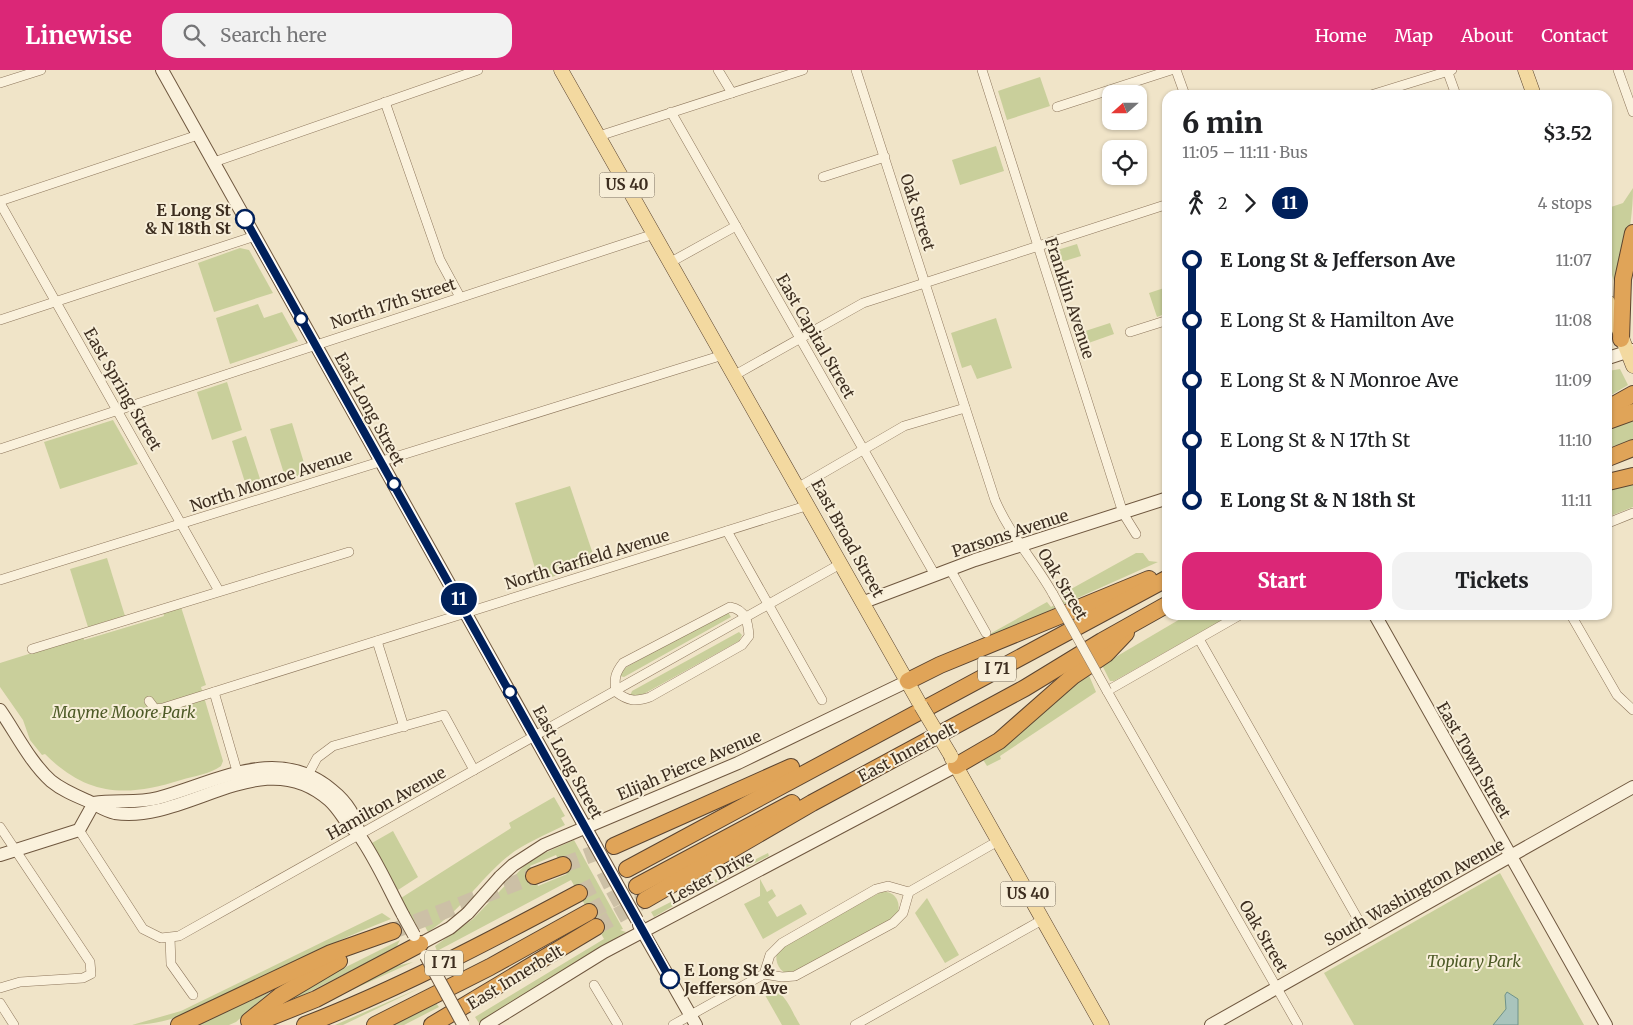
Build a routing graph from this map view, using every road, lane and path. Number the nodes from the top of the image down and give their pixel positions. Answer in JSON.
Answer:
{"nodes":[{"id":1,"x":41,"y":70,"type":"edge"},
{"id":2,"x":162,"y":70,"type":"edge"},
{"id":3,"x":478,"y":70,"type":"edge"},
{"id":4,"x":561,"y":70,"type":"edge"},
{"id":5,"x":718,"y":70,"type":"edge"},
{"id":6,"x":803,"y":70,"type":"edge"},
{"id":7,"x":856,"y":70,"type":"edge"},
{"id":8,"x":982,"y":70,"type":"edge"},
{"id":9,"x":1172,"y":70,"type":"edge"},
{"id":10,"x":1176,"y":70,"type":"edge"},
{"id":11,"x":1449,"y":70,"type":"edge"},
{"id":12,"x":1525,"y":70,"type":"edge"},
{"id":13,"x":1618,"y":70,"type":"edge"},
{"id":14,"x":0,"y":83,"type":"edge"},
{"id":15,"x":1183,"y":90,"type":"edge"},
{"id":16,"x":1387,"y":90,"type":"edge"},
{"id":17,"x":1455,"y":90,"type":"edge"},
{"id":18,"x":1532,"y":90,"type":"edge"},
{"id":19,"x":732,"y":93,"type":"junction"},
{"id":20,"x":386,"y":102,"type":"junction"},
{"id":21,"x":1057,"y":107,"type":"dead end"},
{"id":22,"x":671,"y":112,"type":"junction"},
{"id":23,"x":1633,"y":112,"type":"edge"},
{"id":24,"x":198,"y":135,"type":"junction"},
{"id":25,"x":599,"y":136,"type":"junction"},
{"id":26,"x":885,"y":157,"type":"junction"},
{"id":27,"x":214,"y":162,"type":"junction"},
{"id":28,"x":823,"y":177,"type":"dead end"},
{"id":29,"x":0,"y":202,"type":"edge"},
{"id":30,"x":1162,"y":206,"type":"edge"},
{"id":31,"x":736,"y":226,"type":"junction"},
{"id":32,"x":1633,"y":233,"type":"edge"},
{"id":33,"x":654,"y":234,"type":"junction"},
{"id":34,"x":255,"y":236,"type":"junction"},
{"id":35,"x":1038,"y":246,"type":"junction"},
{"id":36,"x":1633,"y":255,"type":"edge"},
{"id":37,"x":671,"y":262,"type":"junction"},
{"id":38,"x":1633,"y":264,"type":"edge"},
{"id":39,"x":925,"y":283,"type":"junction"},
{"id":40,"x":460,"y":297,"type":"junction"},
{"id":41,"x":55,"y":302,"type":"junction"},
{"id":42,"x":1612,"y":311,"type":"edge"},
{"id":43,"x":0,"y":320,"type":"edge"},
{"id":44,"x":1162,"y":322,"type":"edge"},
{"id":45,"x":1130,"y":332,"type":"dead end"},
{"id":46,"x":800,"y":338,"type":"junction"},
{"id":47,"x":316,"y":345,"type":"junction"},
{"id":48,"x":1627,"y":347,"type":"edge"},
{"id":49,"x":723,"y":355,"type":"junction"},
{"id":50,"x":1612,"y":356,"type":"edge"},
{"id":51,"x":1633,"y":366,"type":"edge"},
{"id":52,"x":735,"y":375,"type":"junction"},
{"id":53,"x":1633,"y":394,"type":"edge"},
{"id":54,"x":966,"y":408,"type":"junction"},
{"id":55,"x":117,"y":410,"type":"junction"},
{"id":56,"x":1633,"y":412,"type":"edge"},
{"id":57,"x":1612,"y":415,"type":"edge"},
{"id":58,"x":1612,"y":416,"type":"edge"},
{"id":59,"x":1633,"y":448,"type":"edge"},
{"id":60,"x":0,"y":449,"type":"edge"},
{"id":61,"x":864,"y":451,"type":"junction"},
{"id":62,"x":1633,"y":455,"type":"edge"},
{"id":63,"x":1612,"y":457,"type":"edge"},
{"id":64,"x":1612,"y":458,"type":"edge"},
{"id":65,"x":381,"y":461,"type":"junction"},
{"id":66,"x":1633,"y":476,"type":"edge"},
{"id":67,"x":1612,"y":481,"type":"edge"},
{"id":68,"x":799,"y":487,"type":"junction"},
{"id":69,"x":1162,"y":500,"type":"edge"},
{"id":70,"x":809,"y":505,"type":"junction"},
{"id":71,"x":1123,"y":513,"type":"junction"},
{"id":72,"x":1633,"y":513,"type":"edge"},
{"id":73,"x":1612,"y":522,"type":"edge"},
{"id":74,"x":181,"y":524,"type":"junction"},
{"id":75,"x":727,"y":531,"type":"junction"},
{"id":76,"x":1136,"y":534,"type":"dead end"},
{"id":77,"x":1021,"y":544,"type":"junction"},
{"id":78,"x":349,"y":552,"type":"dead end"},
{"id":79,"x":842,"y":563,"type":"junction"},
{"id":80,"x":950,"y":570,"type":"junction"},
{"id":81,"x":1162,"y":574,"type":"edge"},
{"id":82,"x":935,"y":575,"type":"junction"},
{"id":83,"x":0,"y":580,"type":"edge"},
{"id":84,"x":1162,"y":581,"type":"edge"},
{"id":85,"x":219,"y":591,"type":"junction"},
{"id":86,"x":864,"y":602,"type":"junction"},
{"id":87,"x":768,"y":604,"type":"junction"},
{"id":88,"x":1162,"y":607,"type":"edge"},
{"id":89,"x":466,"y":613,"type":"junction"},
{"id":90,"x":746,"y":617,"type":"junction"},
{"id":91,"x":1231,"y":620,"type":"edge"},
{"id":92,"x":1378,"y":620,"type":"edge"},
{"id":93,"x":1574,"y":620,"type":"edge"},
{"id":94,"x":1138,"y":621,"type":"junction"},
{"id":95,"x":986,"y":633,"type":"dead end"},
{"id":96,"x":1199,"y":638,"type":"junction"},
{"id":97,"x":377,"y":641,"type":"junction"},
{"id":98,"x":32,"y":648,"type":"dead end"},
{"id":99,"x":910,"y":685,"type":"junction"},
{"id":100,"x":1107,"y":691,"type":"junction"},
{"id":101,"x":214,"y":692,"type":"junction"},
{"id":102,"x":616,"y":692,"type":"junction"},
{"id":103,"x":822,"y":700,"type":"dead end"},
{"id":104,"x":148,"y":701,"type":"dead end"},
{"id":105,"x":0,"y":710,"type":"edge"},
{"id":106,"x":1633,"y":710,"type":"edge"},
{"id":107,"x":4,"y":723,"type":"edge"},
{"id":108,"x":893,"y":726,"type":"junction"},
{"id":109,"x":404,"y":727,"type":"junction"},
{"id":110,"x":535,"y":736,"type":"junction"},
{"id":111,"x":953,"y":761,"type":"junction"},
{"id":112,"x":474,"y":770,"type":"junction"},
{"id":113,"x":308,"y":775,"type":"junction"},
{"id":114,"x":239,"y":778,"type":"junction"},
{"id":115,"x":1633,"y":787,"type":"edge"},
{"id":116,"x":94,"y":804,"type":"junction"},
{"id":117,"x":585,"y":826,"type":"junction"},
{"id":118,"x":0,"y":827,"type":"edge"},
{"id":119,"x":79,"y":830,"type":"junction"},
{"id":120,"x":359,"y":834,"type":"junction"},
{"id":121,"x":998,"y":841,"type":"junction"},
{"id":122,"x":614,"y":846,"type":"tunnel mouth"},
{"id":123,"x":15,"y":850,"type":"junction"},
{"id":124,"x":0,"y":855,"type":"edge"},
{"id":125,"x":1510,"y":857,"type":"junction"},
{"id":126,"x":563,"y":865,"type":"tunnel mouth"},
{"id":127,"x":627,"y":869,"type":"tunnel mouth"},
{"id":128,"x":534,"y":876,"type":"tunnel mouth"},
{"id":129,"x":909,"y":892,"type":"junction"},
{"id":130,"x":579,"y":893,"type":"tunnel mouth"},
{"id":131,"x":641,"y":893,"type":"tunnel mouth"},
{"id":132,"x":589,"y":912,"type":"tunnel mouth"},
{"id":133,"x":1042,"y":920,"type":"junction"},
{"id":134,"x":640,"y":926,"type":"junction"},
{"id":135,"x":596,"y":927,"type":"tunnel mouth"},
{"id":136,"x":1368,"y":937,"type":"junction"},
{"id":137,"x":170,"y":938,"type":"junction"},
{"id":138,"x":420,"y":945,"type":"junction"},
{"id":139,"x":764,"y":974,"type":"junction"},
{"id":140,"x":594,"y":984,"type":"dead end"},
{"id":141,"x":0,"y":988,"type":"edge"},
{"id":142,"x":1277,"y":988,"type":"junction"},
{"id":143,"x":193,"y":995,"type":"dead end"},
{"id":144,"x":0,"y":1003,"type":"edge"},
{"id":145,"x":415,"y":1005,"type":"junction"},
{"id":146,"x":693,"y":1020,"type":"edge"},
{"id":147,"x":14,"y":1025,"type":"edge"},
{"id":148,"x":179,"y":1025,"type":"edge"},
{"id":149,"x":245,"y":1025,"type":"edge"},
{"id":150,"x":250,"y":1025,"type":"edge"},
{"id":151,"x":306,"y":1025,"type":"edge"},
{"id":152,"x":360,"y":1025,"type":"edge"},
{"id":153,"x":374,"y":1025,"type":"edge"},
{"id":154,"x":432,"y":1025,"type":"edge"},
{"id":155,"x":463,"y":1025,"type":"edge"},
{"id":156,"x":486,"y":1025,"type":"edge"},
{"id":157,"x":618,"y":1025,"type":"edge"},
{"id":158,"x":673,"y":1025,"type":"edge"},
{"id":159,"x":855,"y":1025,"type":"edge"},
{"id":160,"x":1102,"y":1025,"type":"edge"},
{"id":161,"x":1211,"y":1025,"type":"edge"},
{"id":162,"x":1298,"y":1025,"type":"edge"},
{"id":163,"x":1606,"y":1025,"type":"edge"}],
"edges":[{"from":1,"to":14,"type":"street"},
{"from":2,"to":24,"type":"street","name":"East Long Street"},
{"from":3,"to":20,"type":"street"},
{"from":4,"to":25,"type":"main road","name":"East Broad Street","number":"US 40"},
{"from":5,"to":19,"type":"street"},
{"from":6,"to":19,"type":"street"},
{"from":7,"to":26,"type":"street","name":"Oak Street"},
{"from":8,"to":35,"type":"street","name":"Franklin Avenue"},
{"from":9,"to":21,"type":"street"},
{"from":10,"to":15,"type":"street"},
{"from":11,"to":16,"type":"street"},
{"from":11,"to":17,"type":"street"},
{"from":12,"to":18,"type":"main road"},
{"from":13,"to":23,"type":"street"},
{"from":19,"to":22,"type":"street"},
{"from":20,"to":27,"type":"street"},
{"from":20,"to":40,"type":"street"},
{"from":22,"to":25,"type":"street"},
{"from":22,"to":31,"type":"street","name":"East Capital Street"},
{"from":24,"to":27,"type":"street","name":"East Long Street"},
{"from":24,"to":29,"type":"street"},
{"from":25,"to":33,"type":"main road","name":"East Broad Street","number":"US 40"},
{"from":26,"to":28,"type":"street"},
{"from":26,"to":39,"type":"street","name":"Oak Street"},
{"from":27,"to":34,"type":"street","name":"East Long Street"},
{"from":29,"to":41,"type":"street","name":"East Spring Street"},
{"from":30,"to":35,"type":"street"},
{"from":31,"to":37,"type":"street"},
{"from":31,"to":46,"type":"street","name":"East Capital Street"},
{"from":32,"to":48,"type":"highway"},
{"from":33,"to":37,"type":"main road","name":"East Broad Street","number":"US 40"},
{"from":33,"to":40,"type":"street","name":"North 17th Street"},
{"from":34,"to":41,"type":"street"},
{"from":34,"to":47,"type":"street","name":"East Long Street"},
{"from":35,"to":39,"type":"street"},
{"from":35,"to":71,"type":"street","name":"Franklin Avenue"},
{"from":36,"to":38,"type":"highway"},
{"from":37,"to":49,"type":"main road","name":"East Broad Street","number":"US 40"},
{"from":39,"to":46,"type":"street"},
{"from":39,"to":54,"type":"street","name":"Oak Street"},
{"from":40,"to":47,"type":"street","name":"North 17th Street"},
{"from":41,"to":43,"type":"street"},
{"from":41,"to":55,"type":"street","name":"East Spring Street"},
{"from":42,"to":48,"type":"main road"},
{"from":44,"to":45,"type":"street"},
{"from":46,"to":52,"type":"street"},
{"from":46,"to":61,"type":"street","name":"East Capital Street"},
{"from":47,"to":55,"type":"street","name":"North 17th Street"},
{"from":47,"to":65,"type":"street","name":"East Long Street"},
{"from":48,"to":50,"type":"street"},
{"from":48,"to":51,"type":"main road"},
{"from":49,"to":52,"type":"main road","name":"East Broad Street","number":"US 40"},
{"from":49,"to":65,"type":"street","name":"North Monroe Avenue"},
{"from":52,"to":68,"type":"main road","name":"East Broad Street","number":"US 40"},
{"from":53,"to":57,"type":"highway"},
{"from":54,"to":61,"type":"street"},
{"from":54,"to":77,"type":"street","name":"Oak Street"},
{"from":55,"to":60,"type":"street","name":"North 17th Street"},
{"from":55,"to":74,"type":"street","name":"East Spring Street"},
{"from":56,"to":58,"type":"highway"},
{"from":59,"to":63,"type":"highway"},
{"from":61,"to":68,"type":"street"},
{"from":61,"to":82,"type":"street","name":"East Capital Street"},
{"from":62,"to":64,"type":"highway"},
{"from":65,"to":74,"type":"street","name":"North Monroe Avenue"},
{"from":65,"to":89,"type":"street","name":"East Long Street"},
{"from":66,"to":67,"type":"highway"},
{"from":68,"to":70,"type":"main road","name":"East Broad Street","number":"US 40"},
{"from":69,"to":71,"type":"street","name":"Parsons Avenue"},
{"from":70,"to":75,"type":"street","name":"North Garfield Avenue"},
{"from":70,"to":79,"type":"main road","name":"East Broad Street","number":"US 40"},
{"from":71,"to":76,"type":"street","name":"Franklin Avenue"},
{"from":71,"to":77,"type":"street","name":"Parsons Avenue"},
{"from":72,"to":73,"type":"street"},
{"from":74,"to":83,"type":"street","name":"North Monroe Avenue"},
{"from":74,"to":85,"type":"street","name":"East Spring Street"},
{"from":75,"to":87,"type":"street"},
{"from":75,"to":89,"type":"street","name":"North Garfield Avenue"},
{"from":77,"to":80,"type":"street","name":"Parsons Avenue"},
{"from":77,"to":100,"type":"street","name":"Oak Street","bridge":true},
{"from":78,"to":85,"type":"street"},
{"from":79,"to":86,"type":"main road","name":"East Broad Street","number":"US 40"},
{"from":79,"to":87,"type":"street","name":"Hamilton Avenue"},
{"from":80,"to":82,"type":"street","name":"Parsons Avenue"},
{"from":80,"to":95,"type":"street"},
{"from":81,"to":99,"type":"highway"},
{"from":82,"to":86,"type":"street","name":"Parsons Avenue"},
{"from":84,"to":108,"type":"highway","number":"I 71"},
{"from":85,"to":98,"type":"street"},
{"from":86,"to":99,"type":"main road","name":"East Broad Street","number":"US 40"},
{"from":87,"to":90,"type":"street","name":"Hamilton Avenue"},
{"from":87,"to":103,"type":"street"},
{"from":88,"to":94,"type":"highway","name":"East Innerbelt","number":"I 71"},
{"from":89,"to":97,"type":"street","name":"North Garfield Avenue"},
{"from":89,"to":110,"type":"street","name":"East Long Street"},
{"from":90,"to":102,"type":"street","name":"Hamilton Avenue"},
{"from":90,"to":102,"type":"street"},
{"from":90,"to":102,"type":"street"},
{"from":91,"to":96,"type":"street"},
{"from":92,"to":125,"type":"street","name":"East Town Street"},
{"from":93,"to":106,"type":"street"},
{"from":94,"to":111,"type":"highway"},
{"from":94,"to":131,"type":"highway","name":"East Innerbelt","number":"I 71"},
{"from":96,"to":100,"type":"street"},
{"from":96,"to":136,"type":"street"},
{"from":97,"to":101,"type":"street","name":"North Garfield Avenue"},
{"from":97,"to":109,"type":"street"},
{"from":99,"to":111,"type":"main road","name":"East Broad Street","number":"US 40","bridge":true},
{"from":99,"to":117,"type":"street","name":"Elijah Pierce Avenue"},
{"from":100,"to":142,"type":"street","name":"Oak Street"},
{"from":101,"to":104,"type":"street","name":"North Garfield Avenue"},
{"from":101,"to":114,"type":"street"},
{"from":102,"to":110,"type":"street","name":"Hamilton Avenue"},
{"from":105,"to":107,"type":"street"},
{"from":107,"to":116,"type":"street"},
{"from":108,"to":122,"type":"highway"},
{"from":108,"to":127,"type":"highway","number":"I 71"},
{"from":109,"to":112,"type":"street"},
{"from":109,"to":113,"type":"street"},
{"from":110,"to":112,"type":"street","name":"Hamilton Avenue"},
{"from":110,"to":117,"type":"street","name":"East Long Street"},
{"from":111,"to":121,"type":"main road","name":"East Broad Street","number":"US 40"},
{"from":111,"to":134,"type":"street","name":"Lester Drive"},
{"from":112,"to":120,"type":"street","name":"Hamilton Avenue"},
{"from":113,"to":114,"type":"street"},
{"from":113,"to":120,"type":"street"},
{"from":114,"to":116,"type":"street"},
{"from":114,"to":120,"type":"street"},
{"from":115,"to":125,"type":"street","name":"South Washington Avenue"},
{"from":116,"to":119,"type":"street"},
{"from":117,"to":134,"type":"street","name":"East Long Street","bridge":true},
{"from":117,"to":138,"type":"street","name":"Elijah Pierce Avenue","bridge":true},
{"from":118,"to":123,"type":"street"},
{"from":119,"to":123,"type":"street"},
{"from":119,"to":137,"type":"street"},
{"from":120,"to":137,"type":"street","name":"Hamilton Avenue"},
{"from":120,"to":138,"type":"street","bridge":true},
{"from":121,"to":129,"type":"street"},
{"from":121,"to":133,"type":"main road","name":"East Broad Street","number":"US 40"},
{"from":123,"to":124,"type":"street"},
{"from":123,"to":141,"type":"street"},
{"from":125,"to":136,"type":"street","name":"South Washington Avenue"},
{"from":125,"to":163,"type":"street","name":"East Town Street"},
{"from":126,"to":128,"type":"highway"},
{"from":129,"to":139,"type":"street"},
{"from":129,"to":139,"type":"street"},
{"from":130,"to":151,"type":"highway","number":"I 71"},
{"from":132,"to":145,"type":"highway"},
{"from":133,"to":159,"type":"street"},
{"from":133,"to":160,"type":"main road","name":"East Broad Street","number":"US 40"},
{"from":134,"to":146,"type":"street","name":"East Long Street"},
{"from":134,"to":156,"type":"street","name":"Lester Drive"},
{"from":135,"to":154,"type":"highway","name":"East Innerbelt"},
{"from":136,"to":142,"type":"street","name":"South Washington Avenue"},
{"from":137,"to":143,"type":"street"},
{"from":138,"to":150,"type":"highway"},
{"from":138,"to":155,"type":"street","bridge":true},
{"from":139,"to":146,"type":"street"},
{"from":140,"to":157,"type":"street"},
{"from":142,"to":161,"type":"street","name":"South Washington Avenue"},
{"from":142,"to":162,"type":"street","name":"Oak Street"},
{"from":144,"to":147,"type":"street"},
{"from":145,"to":152,"type":"highway"},
{"from":145,"to":153,"type":"highway"},
{"from":146,"to":158,"type":"street"},
{"from":148,"to":149,"type":"highway"}]}
